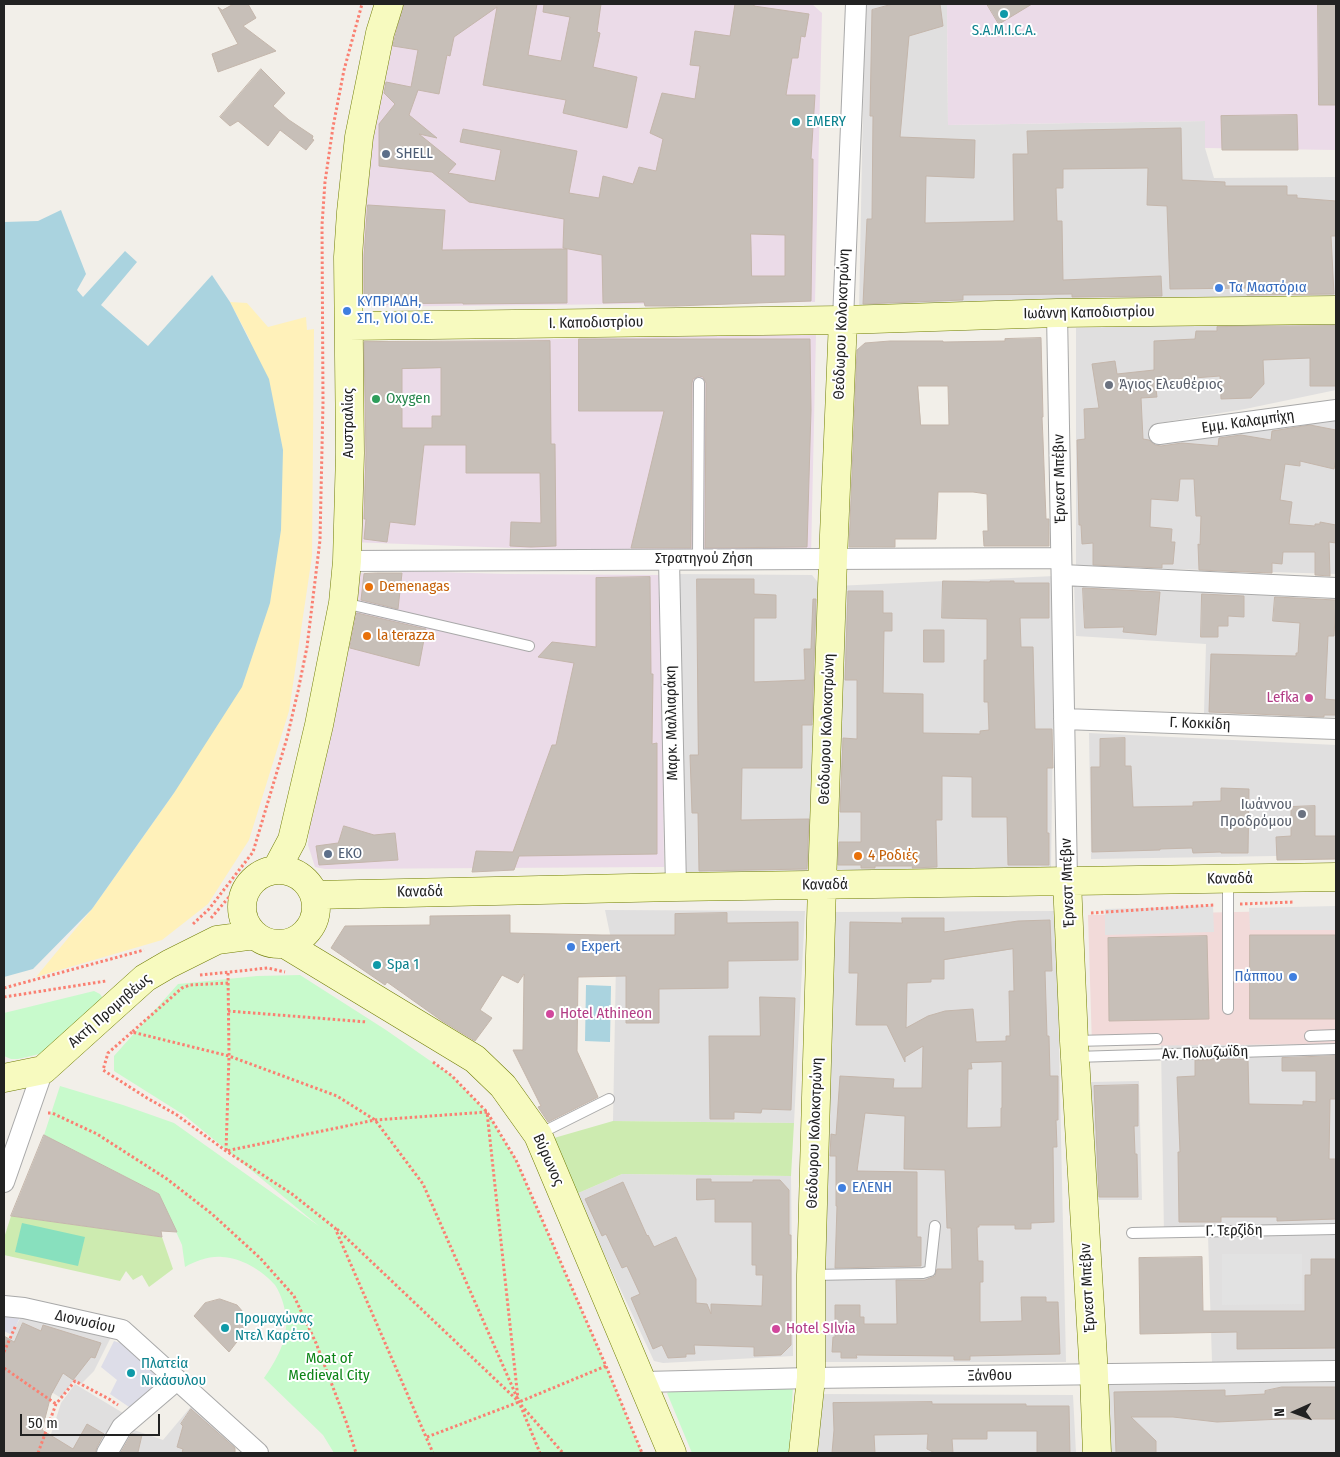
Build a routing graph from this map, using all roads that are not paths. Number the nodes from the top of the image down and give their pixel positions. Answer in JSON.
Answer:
{"nodes":[{"id":1,"x":389,"y":4,"type":"edge"},
{"id":2,"x":856,"y":4,"type":"edge"},
{"id":3,"x":1336,"y":310,"type":"edge"},
{"id":4,"x":1057,"y":313,"type":"junction"},
{"id":5,"x":843,"y":320,"type":"junction"},
{"id":6,"x":349,"y":326,"type":"junction"},
{"id":7,"x":699,"y":383,"type":"dead end"},
{"id":8,"x":1336,"y":410,"type":"edge"},
{"id":9,"x":1159,"y":434,"type":"dead end"},
{"id":10,"x":698,"y":559,"type":"junction"},
{"id":11,"x":833,"y":559,"type":"junction"},
{"id":12,"x":669,"y":560,"type":"junction"},
{"id":13,"x":347,"y":561,"type":"junction"},
{"id":14,"x":1062,"y":566,"type":"junction"},
{"id":15,"x":1336,"y":588,"type":"edge"},
{"id":16,"x":343,"y":603,"type":"junction"},
{"id":17,"x":529,"y":646,"type":"dead end"},
{"id":18,"x":1064,"y":719,"type":"junction"},
{"id":19,"x":1336,"y":729,"type":"edge"},
{"id":20,"x":286,"y":877,"type":"junction"},
{"id":21,"x":1336,"y":877,"type":"edge"},
{"id":22,"x":1067,"y":881,"type":"junction"},
{"id":23,"x":822,"y":885,"type":"junction"},
{"id":24,"x":676,"y":888,"type":"junction"},
{"id":25,"x":1228,"y":892,"type":"junction"},
{"id":26,"x":249,"y":925,"type":"junction"},
{"id":27,"x":285,"y":944,"type":"junction"},
{"id":28,"x":1228,"y":1009,"type":"dead end"},
{"id":29,"x":1336,"y":1035,"type":"edge"},
{"id":30,"x":1310,"y":1036,"type":"dead end"},
{"id":31,"x":1157,"y":1039,"type":"dead end"},
{"id":32,"x":1074,"y":1049,"type":"junction"},
{"id":33,"x":1336,"y":1049,"type":"edge"},
{"id":34,"x":43,"y":1070,"type":"junction"},
{"id":35,"x":4,"y":1078,"type":"edge"},
{"id":36,"x":609,"y":1099,"type":"dead end"},
{"id":37,"x":538,"y":1135,"type":"junction"},
{"id":38,"x":4,"y":1182,"type":"edge"},
{"id":39,"x":935,"y":1226,"type":"dead end"},
{"id":40,"x":1336,"y":1229,"type":"edge"},
{"id":41,"x":1132,"y":1233,"type":"dead end"},
{"id":42,"x":810,"y":1275,"type":"junction"},
{"id":43,"x":4,"y":1306,"type":"edge"},
{"id":44,"x":1336,"y":1371,"type":"edge"},
{"id":45,"x":1094,"y":1374,"type":"junction"},
{"id":46,"x":811,"y":1378,"type":"junction"},
{"id":47,"x":177,"y":1380,"type":"junction"},
{"id":48,"x":644,"y":1382,"type":"junction"},
{"id":49,"x":253,"y":1451,"type":"edge"},
{"id":50,"x":107,"y":1453,"type":"edge"},
{"id":51,"x":672,"y":1453,"type":"edge"},
{"id":52,"x":803,"y":1453,"type":"edge"},
{"id":53,"x":1097,"y":1453,"type":"edge"}],
"edges":[{"from":1,"to":6,"type":"street","name":"Αυστραλίας"},
{"from":2,"to":5,"type":"street","name":"Θεόδωρου Κολοκοτρώνη"},
{"from":3,"to":4,"type":"street","name":"Ιωάννη Καποδιστρίου"},
{"from":4,"to":5,"type":"street","name":"Ιωάννη Καποδιστρίου"},
{"from":4,"to":14,"type":"street","name":"Έρνεστ Μπέβιν"},
{"from":5,"to":6,"type":"street","name":"Ι. Καποδιστρίου"},
{"from":5,"to":11,"type":"street","name":"Θεόδωρου Κολοκοτρώνη"},
{"from":6,"to":13,"type":"street","name":"Αυστραλίας"},
{"from":7,"to":10,"type":"lane"},
{"from":8,"to":9,"type":"street","name":"Εμμ. Καλαμπίχη"},
{"from":10,"to":11,"type":"street","name":"Στρατηγού Ζήση"},
{"from":10,"to":12,"type":"street","name":"Στρατηγού Ζήση"},
{"from":11,"to":14,"type":"street","name":"Στρατηγού Ζήση"},
{"from":11,"to":23,"type":"street","name":"Θεόδωρου Κολοκοτρώνη"},
{"from":12,"to":13,"type":"street","name":"Στρατηγού Ζήση"},
{"from":12,"to":24,"type":"street","name":"Μαρκ. Μαλλιαράκη"},
{"from":13,"to":16,"type":"street","name":"Αυστραλίας"},
{"from":14,"to":15,"type":"street","name":"Στρατηγού Ζήση"},
{"from":14,"to":18,"type":"street","name":"Έρνεστ Μπέβιν"},
{"from":16,"to":17,"type":"lane"},
{"from":16,"to":20,"type":"street","name":"Αυστραλίας"},
{"from":18,"to":19,"type":"street","name":"Γ. Κοκκίδη"},
{"from":18,"to":22,"type":"street","name":"Έρνεστ Μπέβιν"},
{"from":20,"to":24,"type":"street","name":"Καναδά"},
{"from":20,"to":26,"type":"street"},
{"from":20,"to":27,"type":"street"},
{"from":21,"to":25,"type":"street","name":"Καναδά"},
{"from":22,"to":23,"type":"street","name":"Καναδά"},
{"from":22,"to":25,"type":"street","name":"Καναδά"},
{"from":22,"to":32,"type":"street","name":"Έρνεστ Μπέβιν"},
{"from":23,"to":24,"type":"street","name":"Καναδά"},
{"from":23,"to":42,"type":"street","name":"Θεόδωρου Κολοκοτρώνη"},
{"from":25,"to":28,"type":"lane"},
{"from":26,"to":27,"type":"street","name":"Βύρωνος"},
{"from":26,"to":34,"type":"street","name":"Ακτή Προμηθέως"},
{"from":27,"to":37,"type":"street","name":"Βύρωνος"},
{"from":29,"to":30,"type":"lane"},
{"from":31,"to":32,"type":"lane"},
{"from":32,"to":33,"type":"lane","name":"Αν. Πολυζωϊδη"},
{"from":32,"to":45,"type":"street","name":"Έρνεστ Μπέβιν"},
{"from":34,"to":35,"type":"street"},
{"from":34,"to":38,"type":"street"},
{"from":36,"to":37,"type":"lane"},
{"from":37,"to":48,"type":"street","name":"Βύρωνος"},
{"from":39,"to":42,"type":"lane"},
{"from":40,"to":41,"type":"lane","name":"Γ. Τερζίδη"},
{"from":42,"to":46,"type":"street","name":"Θεόδωρου Κολοκοτρώνη"},
{"from":43,"to":47,"type":"street","name":"Διονυσίου"},
{"from":44,"to":45,"type":"street","name":"Ξάνθου"},
{"from":45,"to":46,"type":"street","name":"Ξάνθου"},
{"from":45,"to":53,"type":"street","name":"Έρνεστ Μπέβιν"},
{"from":46,"to":48,"type":"street","name":"Ξάνθου"},
{"from":46,"to":52,"type":"street","name":"Θεόδωρου Κολοκοτρώνη"},
{"from":47,"to":49,"type":"street","name":"Διονυσίου"},
{"from":47,"to":50,"type":"street"},
{"from":48,"to":51,"type":"street","name":"Βύρωνος"}]}
